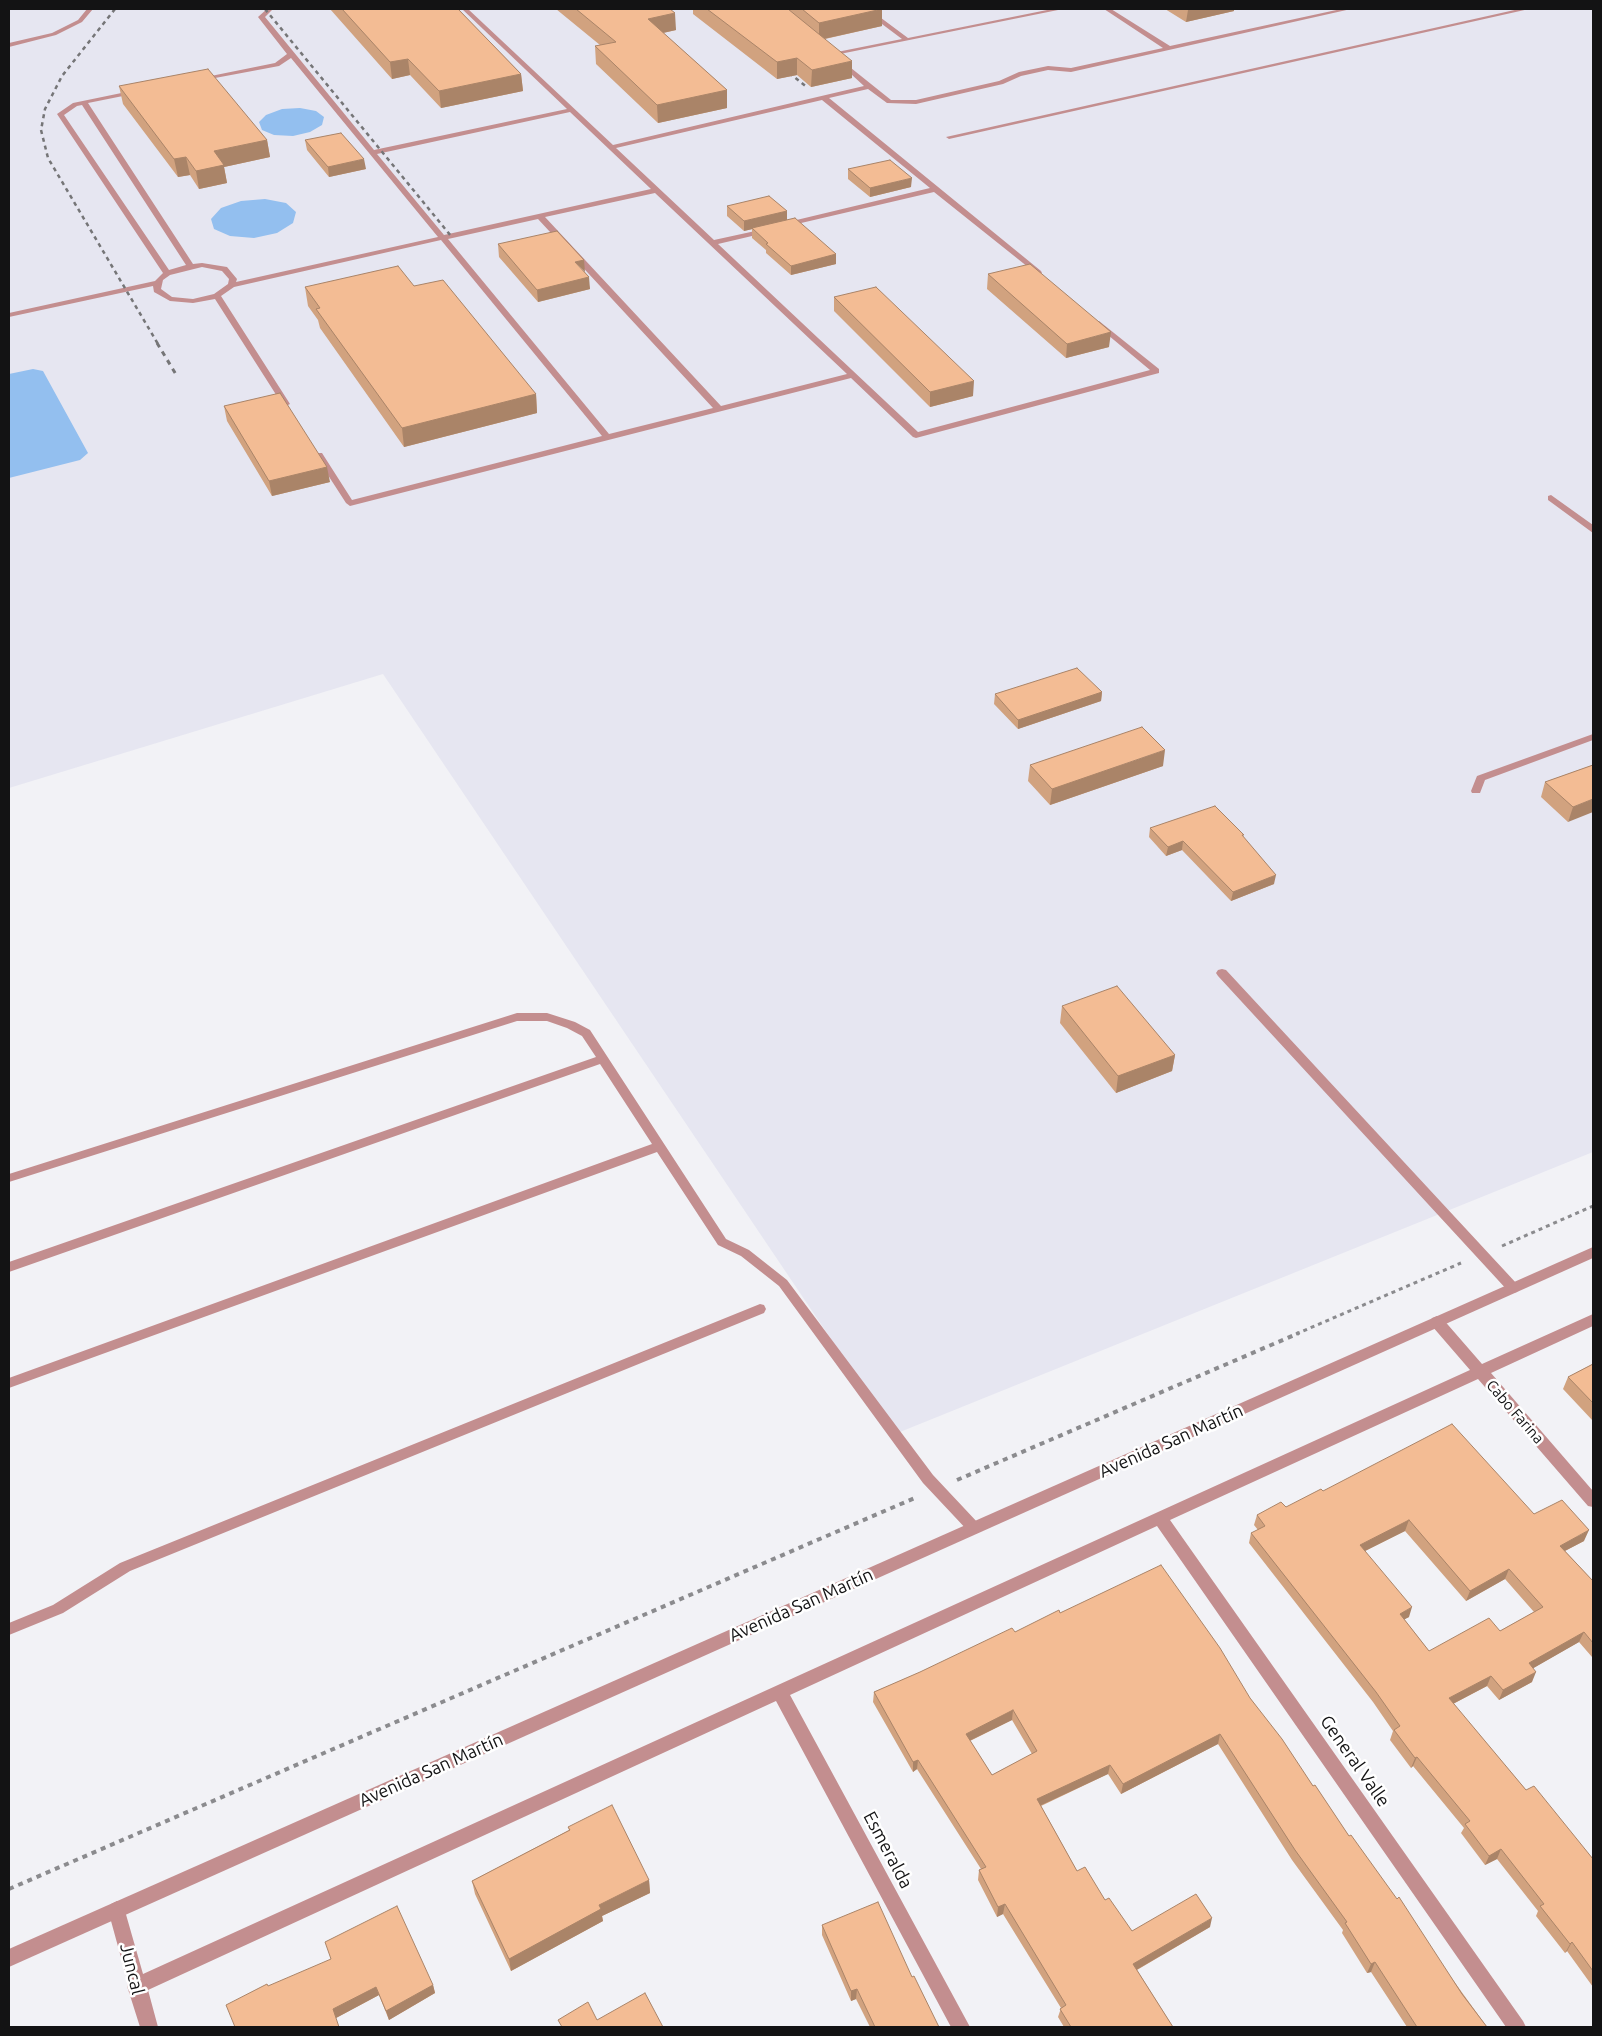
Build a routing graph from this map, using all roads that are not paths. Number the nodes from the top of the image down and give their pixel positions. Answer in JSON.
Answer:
{"nodes":[{"id":1,"x":90,"y":9,"type":"edge"},
{"id":2,"x":270,"y":9,"type":"edge"},
{"id":3,"x":465,"y":9,"type":"edge"},
{"id":4,"x":865,"y":9,"type":"edge"},
{"id":5,"x":1060,"y":9,"type":"edge"},
{"id":6,"x":1107,"y":9,"type":"edge"},
{"id":7,"x":1348,"y":9,"type":"edge"},
{"id":8,"x":1526,"y":9,"type":"edge"},
{"id":9,"x":906,"y":40,"type":"junction"},
{"id":10,"x":9,"y":45,"type":"edge"},
{"id":11,"x":1168,"y":48,"type":"junction"},
{"id":12,"x":825,"y":50,"type":"edge"},
{"id":13,"x":292,"y":54,"type":"junction"},
{"id":14,"x":832,"y":55,"type":"junction"},
{"id":15,"x":190,"y":82,"type":"edge"},
{"id":16,"x":869,"y":87,"type":"junction"},
{"id":17,"x":142,"y":91,"type":"edge"},
{"id":18,"x":823,"y":97,"type":"junction"},
{"id":19,"x":84,"y":102,"type":"junction"},
{"id":20,"x":572,"y":110,"type":"junction"},
{"id":21,"x":949,"y":137,"type":"dead end"},
{"id":22,"x":611,"y":147,"type":"junction"},
{"id":23,"x":372,"y":153,"type":"junction"},
{"id":24,"x":936,"y":189,"type":"junction"},
{"id":25,"x":657,"y":190,"type":"junction"},
{"id":26,"x":540,"y":216,"type":"junction"},
{"id":27,"x":781,"y":227,"type":"edge"},
{"id":28,"x":771,"y":229,"type":"edge"},
{"id":29,"x":443,"y":238,"type":"junction"},
{"id":30,"x":713,"y":243,"type":"junction"},
{"id":31,"x":190,"y":266,"type":"junction"},
{"id":32,"x":168,"y":273,"type":"junction"},
{"id":33,"x":1042,"y":277,"type":"edge"},
{"id":34,"x":158,"y":283,"type":"junction"},
{"id":35,"x":232,"y":285,"type":"junction"},
{"id":36,"x":217,"y":296,"type":"junction"},
{"id":37,"x":9,"y":316,"type":"edge"},
{"id":38,"x":1096,"y":321,"type":"edge"},
{"id":39,"x":852,"y":375,"type":"junction"},
{"id":40,"x":719,"y":409,"type":"junction"},
{"id":41,"x":291,"y":412,"type":"edge"},
{"id":42,"x":607,"y":437,"type":"junction"},
{"id":43,"x":312,"y":445,"type":"edge"},
{"id":44,"x":1551,"y":498,"type":"dead end"},
{"id":45,"x":1593,"y":530,"type":"edge"},
{"id":46,"x":1593,"y":738,"type":"edge"},
{"id":47,"x":1476,"y":791,"type":"dead end"},
{"id":48,"x":1222,"y":973,"type":"dead end"},
{"id":49,"x":603,"y":1059,"type":"junction"},
{"id":50,"x":660,"y":1146,"type":"junction"},
{"id":51,"x":9,"y":1178,"type":"edge"},
{"id":52,"x":1593,"y":1252,"type":"edge"},
{"id":53,"x":9,"y":1267,"type":"edge"},
{"id":54,"x":1513,"y":1288,"type":"junction"},
{"id":55,"x":760,"y":1309,"type":"dead end"},
{"id":56,"x":1593,"y":1320,"type":"edge"},
{"id":57,"x":1437,"y":1322,"type":"junction"},
{"id":58,"x":1480,"y":1372,"type":"junction"},
{"id":59,"x":9,"y":1383,"type":"edge"},
{"id":60,"x":1593,"y":1501,"type":"edge"},
{"id":61,"x":1160,"y":1518,"type":"junction"},
{"id":62,"x":974,"y":1528,"type":"junction"},
{"id":63,"x":9,"y":1629,"type":"edge"},
{"id":64,"x":780,"y":1692,"type":"junction"},
{"id":65,"x":118,"y":1910,"type":"junction"},
{"id":66,"x":9,"y":1958,"type":"edge"},
{"id":67,"x":136,"y":1986,"type":"junction"},
{"id":68,"x":148,"y":2027,"type":"edge"},
{"id":69,"x":961,"y":2027,"type":"edge"},
{"id":70,"x":1517,"y":2027,"type":"edge"}],
"edges":[{"from":1,"to":10,"type":"lane"},
{"from":2,"to":13,"type":"lane"},
{"from":3,"to":20,"type":"lane"},
{"from":4,"to":9,"type":"lane"},
{"from":5,"to":9,"type":"lane"},
{"from":6,"to":11,"type":"lane"},
{"from":7,"to":11,"type":"lane"},
{"from":8,"to":21,"type":"lane"},
{"from":9,"to":14,"type":"lane"},
{"from":11,"to":16,"type":"lane"},
{"from":12,"to":14,"type":"lane"},
{"from":13,"to":15,"type":"lane"},
{"from":13,"to":23,"type":"lane"},
{"from":14,"to":16,"type":"lane"},
{"from":16,"to":18,"type":"lane"},
{"from":17,"to":19,"type":"lane"},
{"from":18,"to":22,"type":"lane"},
{"from":18,"to":24,"type":"lane"},
{"from":19,"to":31,"type":"lane"},
{"from":19,"to":32,"type":"lane"},
{"from":20,"to":22,"type":"lane"},
{"from":20,"to":23,"type":"lane"},
{"from":22,"to":25,"type":"lane"},
{"from":23,"to":29,"type":"lane"},
{"from":24,"to":27,"type":"lane"},
{"from":24,"to":33,"type":"lane"},
{"from":25,"to":26,"type":"lane"},
{"from":25,"to":30,"type":"lane"},
{"from":26,"to":29,"type":"lane"},
{"from":26,"to":40,"type":"lane"},
{"from":28,"to":30,"type":"lane"},
{"from":29,"to":35,"type":"lane"},
{"from":29,"to":42,"type":"lane"},
{"from":30,"to":39,"type":"lane"},
{"from":31,"to":32,"type":"lane"},
{"from":31,"to":35,"type":"lane"},
{"from":32,"to":34,"type":"lane"},
{"from":34,"to":36,"type":"lane"},
{"from":34,"to":37,"type":"lane"},
{"from":35,"to":36,"type":"lane"},
{"from":36,"to":41,"type":"lane"},
{"from":38,"to":39,"type":"lane"},
{"from":39,"to":40,"type":"lane"},
{"from":40,"to":42,"type":"lane"},
{"from":42,"to":43,"type":"lane"},
{"from":44,"to":45,"type":"street"},
{"from":46,"to":47,"type":"lane"},
{"from":48,"to":54,"type":"lane"},
{"from":49,"to":50,"type":"lane"},
{"from":49,"to":51,"type":"lane"},
{"from":49,"to":53,"type":"lane"},
{"from":50,"to":59,"type":"lane"},
{"from":50,"to":62,"type":"lane"},
{"from":52,"to":54,"type":"street","name":"Avenida San Martín"},
{"from":54,"to":57,"type":"street","name":"Avenida San Martín"},
{"from":55,"to":63,"type":"lane"},
{"from":56,"to":58,"type":"street"},
{"from":57,"to":58,"type":"street","name":"Cabo Farina"},
{"from":57,"to":62,"type":"street","name":"Avenida San Martín"},
{"from":58,"to":60,"type":"street","name":"Cabo Farina"},
{"from":58,"to":61,"type":"street"},
{"from":61,"to":64,"type":"street"},
{"from":61,"to":70,"type":"street","name":"General Valle"},
{"from":62,"to":65,"type":"street","name":"Avenida San Martín"},
{"from":64,"to":67,"type":"street"},
{"from":64,"to":69,"type":"street","name":"Esmeralda"},
{"from":65,"to":66,"type":"street","name":"Avenida San Martín"},
{"from":65,"to":67,"type":"street","name":"Juncal"},
{"from":67,"to":68,"type":"street","name":"Juncal"}]}
